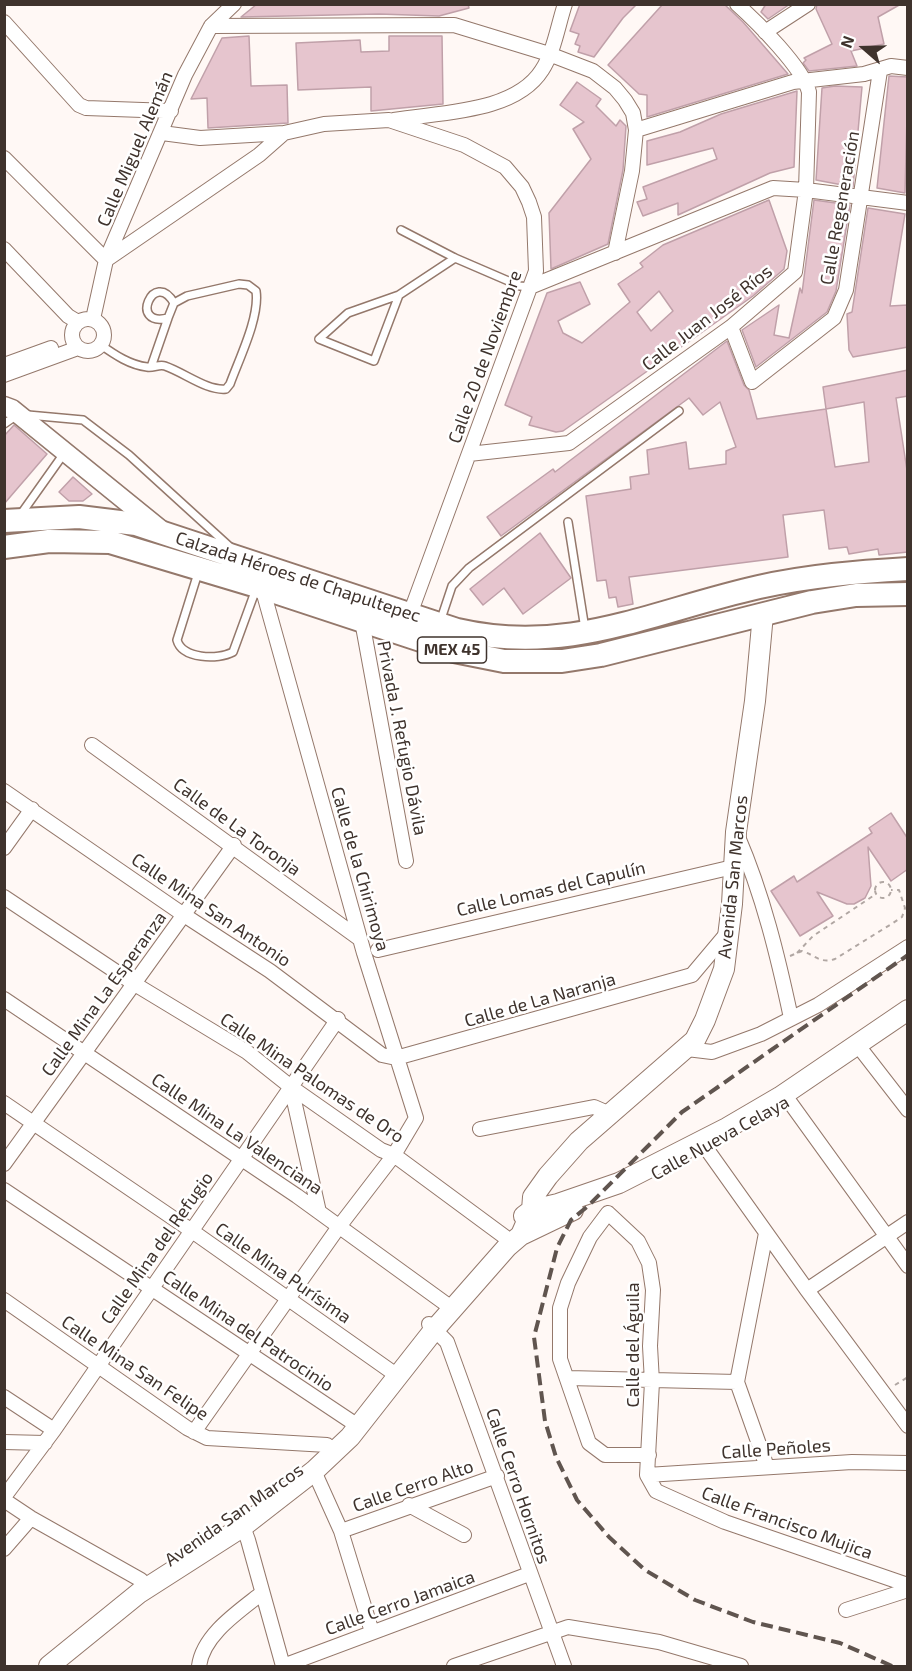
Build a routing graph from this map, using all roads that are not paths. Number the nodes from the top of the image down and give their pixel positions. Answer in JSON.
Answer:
{"nodes":[{"id":1,"x":234,"y":4,"type":"edge"},
{"id":2,"x":565,"y":4,"type":"edge"},
{"id":3,"x":737,"y":4,"type":"edge"},
{"id":4,"x":808,"y":4,"type":"edge"},
{"id":5,"x":752,"y":9,"type":"edge"},
{"id":6,"x":4,"y":22,"type":"edge"},
{"id":7,"x":211,"y":26,"type":"junction"},
{"id":8,"x":765,"y":32,"type":"junction"},
{"id":9,"x":23,"y":42,"type":"junction"},
{"id":10,"x":4,"y":43,"type":"edge"},
{"id":11,"x":549,"y":54,"type":"junction"},
{"id":12,"x":908,"y":68,"type":"edge"},
{"id":13,"x":880,"y":71,"type":"junction"},
{"id":14,"x":806,"y":82,"type":"junction"},
{"id":15,"x":171,"y":111,"type":"junction"},
{"id":16,"x":389,"y":120,"type":"junction"},
{"id":17,"x":636,"y":130,"type":"junction"},
{"id":18,"x":162,"y":133,"type":"junction"},
{"id":19,"x":284,"y":133,"type":"junction"},
{"id":20,"x":4,"y":158,"type":"edge"},
{"id":21,"x":806,"y":190,"type":"junction"},
{"id":22,"x":862,"y":197,"type":"junction"},
{"id":23,"x":908,"y":203,"type":"edge"},
{"id":24,"x":401,"y":230,"type":"dead end"},
{"id":25,"x":4,"y":249,"type":"edge"},
{"id":26,"x":615,"y":253,"type":"junction"},
{"id":27,"x":455,"y":258,"type":"junction"},
{"id":28,"x":106,"y":260,"type":"junction"},
{"id":29,"x":530,"y":287,"type":"junction"},
{"id":30,"x":399,"y":295,"type":"junction"},
{"id":31,"x":174,"y":303,"type":"junction"},
{"id":32,"x":168,"y":318,"type":"junction"},
{"id":33,"x":93,"y":319,"type":"junction"},
{"id":34,"x":78,"y":322,"type":"junction"},
{"id":35,"x":731,"y":327,"type":"junction"},
{"id":36,"x":76,"y":344,"type":"junction"},
{"id":37,"x":101,"y":345,"type":"junction"},
{"id":38,"x":4,"y":365,"type":"edge"},
{"id":39,"x":151,"y":367,"type":"junction"},
{"id":40,"x":4,"y":375,"type":"edge"},
{"id":41,"x":9,"y":411,"type":"edge"},
{"id":42,"x":679,"y":411,"type":"dead end"},
{"id":43,"x":65,"y":452,"type":"junction"},
{"id":44,"x":469,"y":454,"type":"junction"},
{"id":45,"x":11,"y":520,"type":"edge"},
{"id":46,"x":568,"y":522,"type":"dead end"},
{"id":47,"x":163,"y":532,"type":"junction"},
{"id":48,"x":4,"y":547,"type":"edge"},
{"id":49,"x":242,"y":558,"type":"junction"},
{"id":50,"x":200,"y":568,"type":"junction"},
{"id":51,"x":908,"y":569,"type":"edge"},
{"id":52,"x":259,"y":587,"type":"junction"},
{"id":53,"x":908,"y":594,"type":"edge"},
{"id":54,"x":410,"y":614,"type":"junction"},
{"id":55,"x":763,"y":614,"type":"junction"},
{"id":56,"x":362,"y":621,"type":"junction"},
{"id":57,"x":439,"y":624,"type":"junction"},
{"id":58,"x":586,"y":634,"type":"junction"},
{"id":59,"x":92,"y":745,"type":"dead end"},
{"id":60,"x":4,"y":791,"type":"edge"},
{"id":61,"x":32,"y":809,"type":"junction"},
{"id":62,"x":736,"y":832,"type":"junction"},
{"id":63,"x":234,"y":845,"type":"junction"},
{"id":64,"x":4,"y":848,"type":"edge"},
{"id":65,"x":406,"y":861,"type":"dead end"},
{"id":66,"x":733,"y":867,"type":"junction"},
{"id":67,"x":4,"y":897,"type":"edge"},
{"id":68,"x":184,"y":915,"type":"junction"},
{"id":69,"x":730,"y":930,"type":"junction"},
{"id":70,"x":360,"y":939,"type":"junction"},
{"id":71,"x":908,"y":947,"type":"edge"},
{"id":72,"x":378,"y":950,"type":"dead end"},
{"id":73,"x":133,"y":983,"type":"junction"},
{"id":74,"x":4,"y":999,"type":"edge"},
{"id":75,"x":908,"y":1010,"type":"edge"},
{"id":76,"x":791,"y":1018,"type":"junction"},
{"id":77,"x":338,"y":1019,"type":"junction"},
{"id":78,"x":908,"y":1022,"type":"edge"},
{"id":79,"x":687,"y":1049,"type":"junction"},
{"id":80,"x":863,"y":1052,"type":"junction"},
{"id":81,"x":85,"y":1053,"type":"junction"},
{"id":82,"x":396,"y":1058,"type":"junction"},
{"id":83,"x":291,"y":1087,"type":"junction"},
{"id":84,"x":789,"y":1101,"type":"junction"},
{"id":85,"x":4,"y":1103,"type":"edge"},
{"id":86,"x":908,"y":1110,"type":"edge"},
{"id":87,"x":610,"y":1114,"type":"junction"},
{"id":88,"x":33,"y":1123,"type":"junction"},
{"id":89,"x":480,"y":1128,"type":"dead end"},
{"id":90,"x":703,"y":1144,"type":"junction"},
{"id":91,"x":393,"y":1155,"type":"junction"},
{"id":92,"x":241,"y":1159,"type":"junction"},
{"id":93,"x":4,"y":1164,"type":"edge"},
{"id":94,"x":4,"y":1190,"type":"edge"},
{"id":95,"x":532,"y":1210,"type":"junction"},
{"id":96,"x":319,"y":1212,"type":"junction"},
{"id":97,"x":908,"y":1222,"type":"edge"},
{"id":98,"x":338,"y":1228,"type":"junction"},
{"id":99,"x":192,"y":1231,"type":"junction"},
{"id":100,"x":766,"y":1233,"type":"junction"},
{"id":101,"x":887,"y":1235,"type":"junction"},
{"id":102,"x":513,"y":1236,"type":"junction"},
{"id":103,"x":908,"y":1266,"type":"edge"},
{"id":104,"x":150,"y":1288,"type":"junction"},
{"id":105,"x":807,"y":1290,"type":"junction"},
{"id":106,"x":4,"y":1299,"type":"edge"},
{"id":107,"x":289,"y":1300,"type":"junction"},
{"id":108,"x":446,"y":1304,"type":"junction"},
{"id":109,"x":431,"y":1327,"type":"junction"},
{"id":110,"x":250,"y":1354,"type":"junction"},
{"id":111,"x":98,"y":1366,"type":"junction"},
{"id":112,"x":392,"y":1372,"type":"junction"},
{"id":113,"x":568,"y":1378,"type":"junction"},
{"id":114,"x":652,"y":1382,"type":"junction"},
{"id":115,"x":737,"y":1382,"type":"junction"},
{"id":116,"x":4,"y":1397,"type":"edge"},
{"id":117,"x":352,"y":1422,"type":"junction"},
{"id":118,"x":908,"y":1426,"type":"edge"},
{"id":119,"x":54,"y":1430,"type":"junction"},
{"id":120,"x":194,"y":1432,"type":"junction"},
{"id":121,"x":4,"y":1442,"type":"edge"},
{"id":122,"x":45,"y":1443,"type":"junction"},
{"id":123,"x":327,"y":1445,"type":"junction"},
{"id":124,"x":649,"y":1455,"type":"junction"},
{"id":125,"x":908,"y":1463,"type":"edge"},
{"id":126,"x":767,"y":1467,"type":"junction"},
{"id":127,"x":314,"y":1472,"type":"junction"},
{"id":128,"x":647,"y":1475,"type":"junction"},
{"id":129,"x":497,"y":1476,"type":"junction"},
{"id":130,"x":4,"y":1498,"type":"edge"},
{"id":131,"x":409,"y":1505,"type":"junction"},
{"id":132,"x":31,"y":1518,"type":"junction"},
{"id":133,"x":240,"y":1522,"type":"junction"},
{"id":134,"x":341,"y":1531,"type":"junction"},
{"id":135,"x":464,"y":1535,"type":"dead end"},
{"id":136,"x":4,"y":1549,"type":"edge"},
{"id":137,"x":529,"y":1574,"type":"junction"},
{"id":138,"x":141,"y":1580,"type":"junction"},
{"id":139,"x":908,"y":1586,"type":"edge"},
{"id":140,"x":908,"y":1590,"type":"edge"},
{"id":141,"x":262,"y":1593,"type":"junction"},
{"id":142,"x":846,"y":1610,"type":"dead end"},
{"id":143,"x":552,"y":1630,"type":"junction"},
{"id":144,"x":372,"y":1632,"type":"junction"},
{"id":145,"x":35,"y":1666,"type":"edge"},
{"id":146,"x":50,"y":1666,"type":"edge"},
{"id":147,"x":199,"y":1666,"type":"edge"},
{"id":148,"x":283,"y":1666,"type":"edge"},
{"id":149,"x":454,"y":1666,"type":"edge"},
{"id":150,"x":564,"y":1666,"type":"edge"},
{"id":151,"x":741,"y":1666,"type":"edge"}],
"edges":[{"from":1,"to":7,"type":"street","name":"Calle Miguel Alemán"},
{"from":2,"to":11,"type":"street"},
{"from":3,"to":5,"type":"street"},
{"from":4,"to":8,"type":"street"},
{"from":5,"to":8,"type":"street"},
{"from":6,"to":9,"type":"street"},
{"from":7,"to":11,"type":"street"},
{"from":7,"to":15,"type":"street","name":"Calle Miguel Alemán"},
{"from":8,"to":14,"type":"street"},
{"from":9,"to":10,"type":"street"},
{"from":9,"to":15,"type":"street"},
{"from":11,"to":16,"type":"street"},
{"from":11,"to":17,"type":"street"},
{"from":12,"to":13,"type":"street"},
{"from":13,"to":14,"type":"street"},
{"from":13,"to":22,"type":"street","name":"Calle Regeneración"},
{"from":14,"to":17,"type":"street"},
{"from":14,"to":21,"type":"street","name":"Calle Juan José Ríos"},
{"from":15,"to":18,"type":"street","name":"Calle Miguel Alemán"},
{"from":16,"to":19,"type":"street","name":"Calle 20 de Noviembre"},
{"from":16,"to":29,"type":"street","name":"Calle 20 de Noviembre"},
{"from":17,"to":26,"type":"street"},
{"from":18,"to":19,"type":"street"},
{"from":18,"to":28,"type":"street","name":"Calle Miguel Alemán"},
{"from":19,"to":28,"type":"street","name":"Calle 20 de Noviembre"},
{"from":20,"to":28,"type":"street"},
{"from":21,"to":22,"type":"street"},
{"from":21,"to":26,"type":"street"},
{"from":21,"to":35,"type":"street","name":"Calle Juan José Ríos"},
{"from":22,"to":23,"type":"street"},
{"from":22,"to":35,"type":"street","name":"Calle Regeneración"},
{"from":24,"to":27,"type":"lane"},
{"from":25,"to":34,"type":"street"},
{"from":26,"to":29,"type":"street"},
{"from":27,"to":29,"type":"lane"},
{"from":27,"to":30,"type":"lane"},
{"from":28,"to":33,"type":"street","name":"Calle Miguel Alemán"},
{"from":29,"to":44,"type":"street","name":"Calle 20 de Noviembre"},
{"from":30,"to":30,"type":"lane"},
{"from":31,"to":32,"type":"lane"},
{"from":31,"to":32,"type":"lane"},
{"from":31,"to":39,"type":"lane"},
{"from":32,"to":39,"type":"lane"},
{"from":33,"to":34,"type":"street"},
{"from":33,"to":37,"type":"street"},
{"from":34,"to":36,"type":"street"},
{"from":35,"to":44,"type":"street","name":"Calle Juan José Ríos"},
{"from":36,"to":37,"type":"street"},
{"from":36,"to":38,"type":"street"},
{"from":36,"to":40,"type":"street"},
{"from":37,"to":39,"type":"lane"},
{"from":41,"to":43,"type":"street"},
{"from":41,"to":49,"type":"lane"},
{"from":42,"to":57,"type":"lane"},
{"from":43,"to":45,"type":"lane"},
{"from":43,"to":47,"type":"street"},
{"from":44,"to":54,"type":"street","name":"Calle 20 de Noviembre"},
{"from":45,"to":47,"type":"main road","name":"Calzada Héroes de Chapultepec","number":"MEX 45"},
{"from":46,"to":58,"type":"lane"},
{"from":47,"to":49,"type":"main road","name":"Calzada Héroes de Chapultepec","number":"MEX 45"},
{"from":48,"to":50,"type":"main road","name":"Calzada Héroes de Chapultepec","number":"MEX 45"},
{"from":49,"to":54,"type":"main road","name":"Calzada Héroes de Chapultepec","number":"MEX 45"},
{"from":50,"to":52,"type":"main road","name":"Calzada Héroes de Chapultepec","number":"MEX 45"},
{"from":50,"to":52,"type":"lane"},
{"from":51,"to":58,"type":"main road","name":"Calzada Héroes de Chapultepec","number":"MEX 45"},
{"from":52,"to":56,"type":"main road","name":"Calzada Héroes de Chapultepec","number":"MEX 45"},
{"from":52,"to":70,"type":"street","name":"Calle de la Chirimoya"},
{"from":53,"to":55,"type":"main road","name":"Calzada Héroes de Chapultepec","number":"MEX 45"},
{"from":54,"to":57,"type":"main road","name":"Calzada Héroes de Chapultepec","number":"MEX 45"},
{"from":55,"to":56,"type":"main road","name":"Calzada Héroes de Chapultepec","number":"MEX 45"},
{"from":55,"to":62,"type":"main road","name":"Avenida San Marcos"},
{"from":56,"to":65,"type":"street","name":"Privada J. Refugio Dávila"},
{"from":57,"to":58,"type":"main road","name":"Calzada Héroes de Chapultepec","number":"MEX 45"},
{"from":59,"to":63,"type":"street","name":"Calle de La Toronja"},
{"from":60,"to":61,"type":"street","name":"Calle Mina San Antonio"},
{"from":61,"to":64,"type":"street"},
{"from":61,"to":68,"type":"street","name":"Calle Mina San Antonio"},
{"from":62,"to":66,"type":"main road","name":"Avenida San Marcos"},
{"from":62,"to":76,"type":"street"},
{"from":63,"to":68,"type":"street","name":"Calle Mina La Esperanza"},
{"from":63,"to":70,"type":"street","name":"Calle de La Toronja"},
{"from":66,"to":69,"type":"main road","name":"Avenida San Marcos"},
{"from":66,"to":72,"type":"street","name":"Calle Lomas del Capulín"},
{"from":67,"to":73,"type":"street","name":"Calle Mina Palomas de Oro"},
{"from":68,"to":73,"type":"street","name":"Calle Mina La Esperanza"},
{"from":68,"to":77,"type":"street","name":"Calle Mina San Antonio"},
{"from":69,"to":79,"type":"main road","name":"Avenida San Marcos"},
{"from":69,"to":82,"type":"street","name":"Calle de La Naranja"},
{"from":70,"to":82,"type":"street","name":"Calle de la Chirimoya"},
{"from":71,"to":76,"type":"street"},
{"from":73,"to":81,"type":"street","name":"Calle Mina La Esperanza"},
{"from":73,"to":83,"type":"street","name":"Calle Mina Palomas de Oro"},
{"from":74,"to":81,"type":"street","name":"Calle Mina La Valenciana"},
{"from":75,"to":90,"type":"main road","name":"Calle Nueva Celaya"},
{"from":76,"to":79,"type":"street"},
{"from":77,"to":82,"type":"street","name":"Calle Mina San Antonio"},
{"from":77,"to":83,"type":"street","name":"Calle Mina del Refugio"},
{"from":78,"to":80,"type":"main road","name":"Calle Nueva Celaya"},
{"from":79,"to":87,"type":"main road","name":"Avenida San Marcos"},
{"from":80,"to":84,"type":"main road","name":"Calle Nueva Celaya"},
{"from":80,"to":86,"type":"street"},
{"from":81,"to":88,"type":"street","name":"Calle Mina La Esperanza"},
{"from":81,"to":92,"type":"street","name":"Calle Mina La Valenciana"},
{"from":82,"to":91,"type":"street","name":"Calle de la Chirimoya"},
{"from":83,"to":91,"type":"street","name":"Calle Mina Palomas de Oro"},
{"from":83,"to":92,"type":"street","name":"Calle Mina del Refugio"},
{"from":83,"to":96,"type":"street"},
{"from":84,"to":90,"type":"main road","name":"Calle Nueva Celaya"},
{"from":84,"to":101,"type":"street"},
{"from":85,"to":88,"type":"street","name":"Calle Mina Purísima"},
{"from":87,"to":89,"type":"street"},
{"from":87,"to":95,"type":"main road","name":"Avenida San Marcos"},
{"from":88,"to":93,"type":"street","name":"Calle Mina La Esperanza"},
{"from":88,"to":99,"type":"street","name":"Calle Mina Purísima"},
{"from":90,"to":95,"type":"main road","name":"Calle Nueva Celaya"},
{"from":90,"to":100,"type":"street"},
{"from":90,"to":102,"type":"main road","name":"Calle Nueva Celaya"},
{"from":91,"to":98,"type":"street"},
{"from":91,"to":102,"type":"street","name":"Calle Mina Palomas de Oro"},
{"from":92,"to":96,"type":"street","name":"Calle Mina La Valenciana"},
{"from":92,"to":99,"type":"street","name":"Calle Mina del Refugio"},
{"from":94,"to":104,"type":"street","name":"Calle Mina del Patrocinio"},
{"from":95,"to":102,"type":"main road","name":"Avenida San Marcos"},
{"from":96,"to":98,"type":"street","name":"Calle Mina La Valenciana"},
{"from":97,"to":101,"type":"street"},
{"from":98,"to":107,"type":"street"},
{"from":98,"to":108,"type":"street","name":"Calle Mina La Valenciana"},
{"from":99,"to":104,"type":"street","name":"Calle Mina del Refugio"},
{"from":99,"to":107,"type":"street","name":"Calle Mina Purísima"},
{"from":100,"to":105,"type":"street"},
{"from":100,"to":115,"type":"street"},
{"from":101,"to":103,"type":"street"},
{"from":101,"to":105,"type":"street"},
{"from":102,"to":108,"type":"main road","name":"Avenida San Marcos"},
{"from":102,"to":109,"type":"main road","name":"Avenida San Marcos"},
{"from":104,"to":110,"type":"street","name":"Calle Mina del Patrocinio"},
{"from":104,"to":111,"type":"street","name":"Calle Mina del Refugio"},
{"from":105,"to":118,"type":"street"},
{"from":106,"to":111,"type":"street","name":"Calle Mina San Felipe"},
{"from":107,"to":110,"type":"street"},
{"from":107,"to":112,"type":"street","name":"Calle Mina Purísima"},
{"from":108,"to":109,"type":"main road","name":"Avenida San Marcos"},
{"from":109,"to":112,"type":"main road","name":"Avenida San Marcos"},
{"from":109,"to":127,"type":"main road","name":"Avenida San Marcos"},
{"from":109,"to":129,"type":"street","name":"Calle Cerro Hornitos"},
{"from":110,"to":117,"type":"street","name":"Calle Mina del Patrocinio"},
{"from":110,"to":120,"type":"street"},
{"from":111,"to":119,"type":"street","name":"Calle Mina del Refugio"},
{"from":111,"to":120,"type":"street","name":"Calle Mina San Felipe"},
{"from":112,"to":117,"type":"main road","name":"Avenida San Marcos"},
{"from":113,"to":114,"type":"street"},
{"from":113,"to":114,"type":"street","name":"Calle del Águila"},
{"from":113,"to":124,"type":"street"},
{"from":114,"to":115,"type":"street"},
{"from":114,"to":124,"type":"street","name":"Calle del Águila"},
{"from":115,"to":126,"type":"street"},
{"from":116,"to":119,"type":"street"},
{"from":117,"to":123,"type":"main road","name":"Avenida San Marcos"},
{"from":119,"to":122,"type":"street","name":"Calle Mina del Refugio"},
{"from":120,"to":123,"type":"street","name":"Calle Mina San Felipe"},
{"from":121,"to":122,"type":"street"},
{"from":122,"to":130,"type":"street","name":"Calle Mina del Refugio"},
{"from":123,"to":133,"type":"main road","name":"Avenida San Marcos"},
{"from":124,"to":128,"type":"street","name":"Calle del Águila"},
{"from":125,"to":126,"type":"street","name":"Calle Peñoles"},
{"from":126,"to":128,"type":"street","name":"Calle Peñoles"},
{"from":127,"to":133,"type":"main road","name":"Avenida San Marcos"},
{"from":127,"to":134,"type":"street"},
{"from":128,"to":139,"type":"street","name":"Calle Francisco Mujica"},
{"from":129,"to":131,"type":"street","name":"Calle Cerro Alto"},
{"from":129,"to":137,"type":"street","name":"Calle Cerro Hornitos"},
{"from":130,"to":132,"type":"street"},
{"from":131,"to":134,"type":"street","name":"Calle Cerro Alto"},
{"from":131,"to":135,"type":"street"},
{"from":132,"to":136,"type":"street"},
{"from":132,"to":138,"type":"street"},
{"from":133,"to":138,"type":"main road","name":"Avenida San Marcos"},
{"from":133,"to":141,"type":"street"},
{"from":133,"to":146,"type":"main road","name":"Avenida San Marcos"},
{"from":134,"to":144,"type":"street"},
{"from":137,"to":143,"type":"street","name":"Calle Cerro Hornitos"},
{"from":137,"to":144,"type":"street","name":"Calle Cerro Jamaica"},
{"from":138,"to":145,"type":"main road","name":"Avenida San Marcos"},
{"from":140,"to":142,"type":"street"},
{"from":141,"to":147,"type":"street"},
{"from":141,"to":148,"type":"street"},
{"from":143,"to":149,"type":"street"},
{"from":143,"to":150,"type":"street","name":"Calle Cerro Hornitos"},
{"from":143,"to":151,"type":"street"},
{"from":144,"to":148,"type":"street","name":"Calle Cerro Jamaica"}]}
